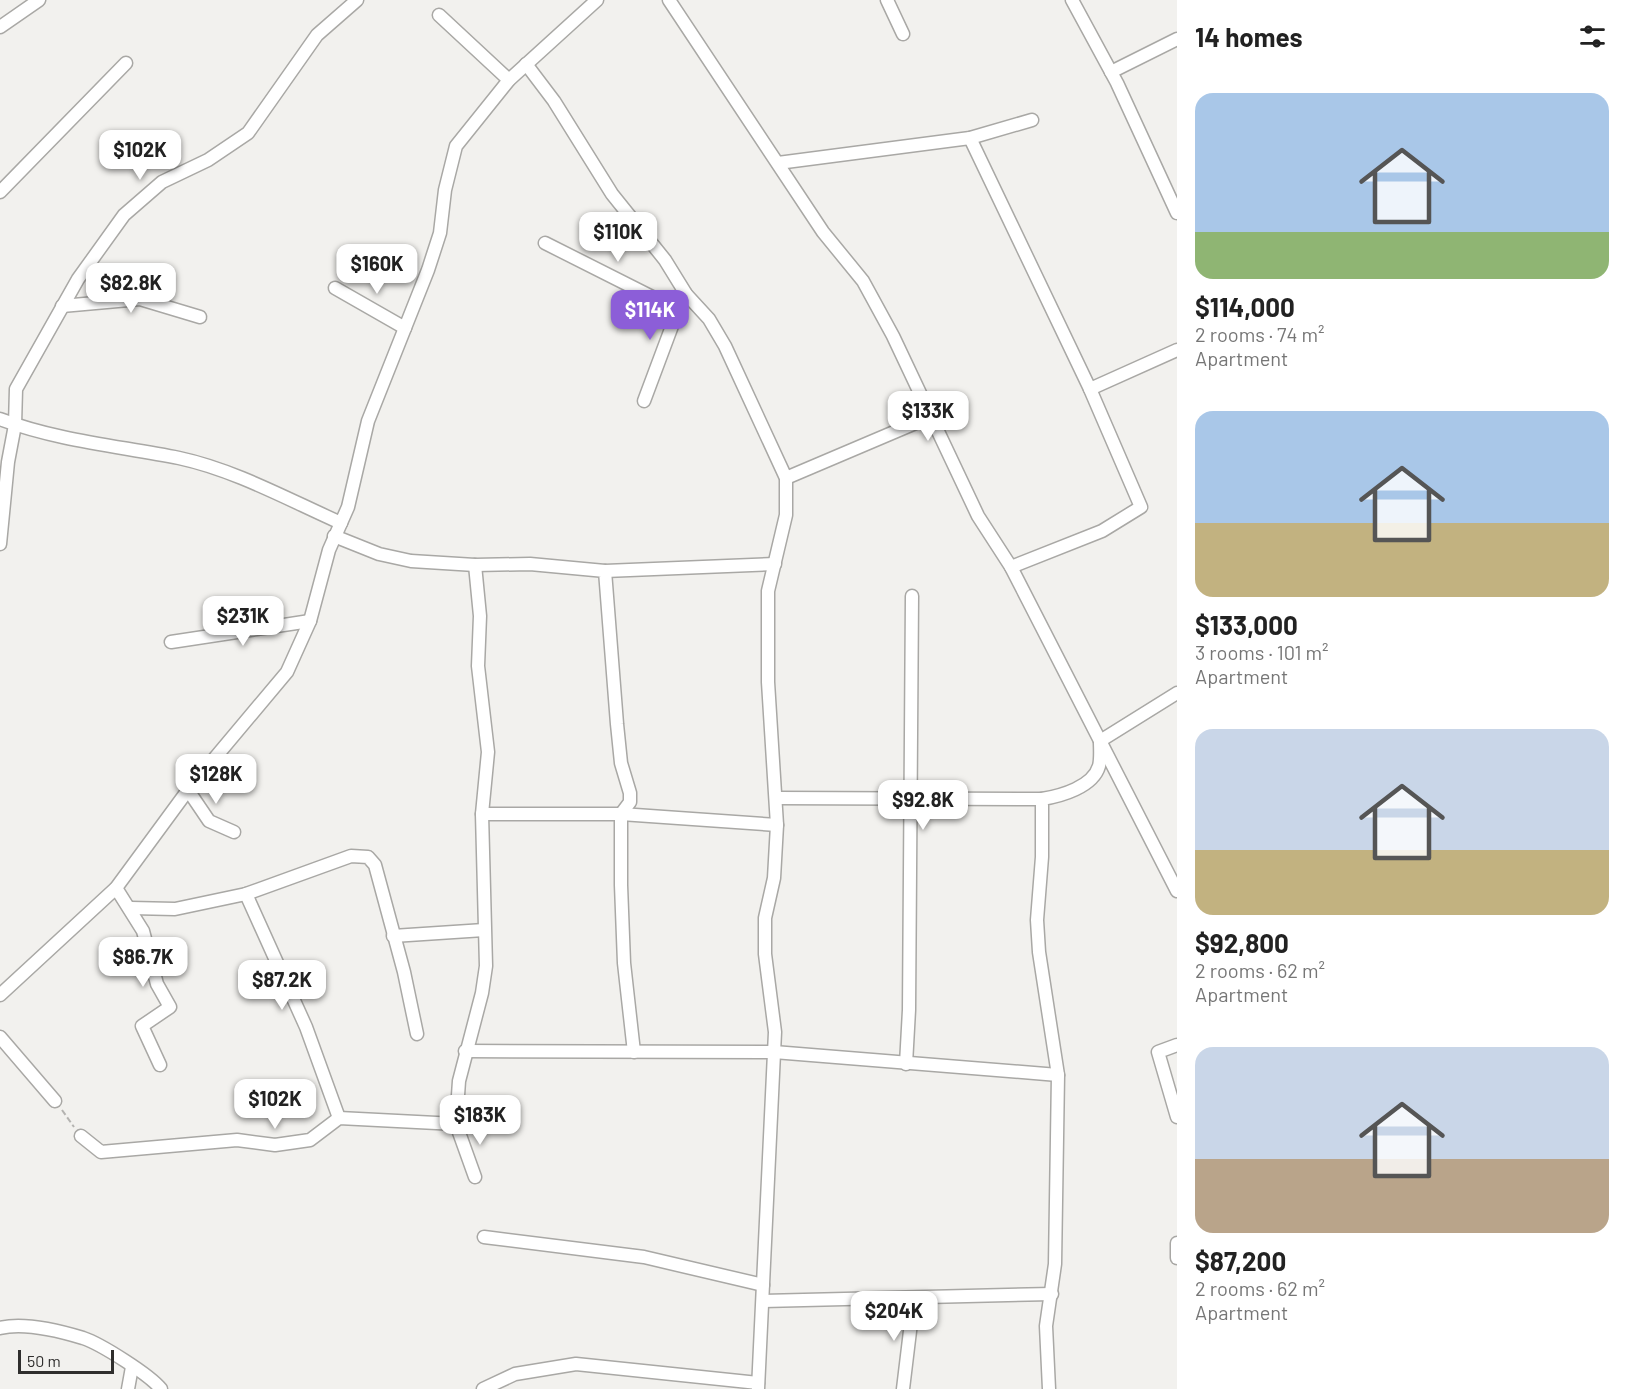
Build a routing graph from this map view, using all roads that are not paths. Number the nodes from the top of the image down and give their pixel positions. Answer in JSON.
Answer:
{"nodes":[{"id":1,"x":39,"y":0,"type":"edge"},
{"id":2,"x":357,"y":0,"type":"edge"},
{"id":3,"x":597,"y":0,"type":"edge"},
{"id":4,"x":669,"y":0,"type":"edge"},
{"id":5,"x":887,"y":0,"type":"edge"},
{"id":6,"x":1072,"y":0,"type":"edge"},
{"id":7,"x":439,"y":15,"type":"dead end"},
{"id":8,"x":0,"y":27,"type":"edge"},
{"id":9,"x":903,"y":34,"type":"dead end"},
{"id":10,"x":1177,"y":39,"type":"edge"},
{"id":11,"x":126,"y":63,"type":"dead end"},
{"id":12,"x":526,"y":64,"type":"junction"},
{"id":13,"x":1111,"y":72,"type":"junction"},
{"id":14,"x":509,"y":80,"type":"junction"},
{"id":15,"x":1032,"y":120,"type":"dead end"},
{"id":16,"x":969,"y":138,"type":"junction"},
{"id":17,"x":778,"y":163,"type":"junction"},
{"id":18,"x":0,"y":192,"type":"edge"},
{"id":19,"x":1177,"y":213,"type":"edge"},
{"id":20,"x":545,"y":243,"type":"dead end"},
{"id":21,"x":335,"y":288,"type":"dead end"},
{"id":22,"x":687,"y":294,"type":"junction"},
{"id":23,"x":62,"y":306,"type":"junction"},
{"id":24,"x":678,"y":310,"type":"junction"},
{"id":25,"x":200,"y":317,"type":"dead end"},
{"id":26,"x":405,"y":328,"type":"junction"},
{"id":27,"x":1177,"y":350,"type":"edge"},
{"id":28,"x":1090,"y":389,"type":"junction"},
{"id":29,"x":644,"y":401,"type":"dead end"},
{"id":30,"x":932,"y":416,"type":"junction"},
{"id":31,"x":0,"y":419,"type":"edge"},
{"id":32,"x":15,"y":425,"type":"junction"},
{"id":33,"x":786,"y":478,"type":"junction"},
{"id":34,"x":341,"y":523,"type":"junction"},
{"id":35,"x":334,"y":536,"type":"junction"},
{"id":36,"x":0,"y":544,"type":"edge"},
{"id":37,"x":775,"y":564,"type":"junction"},
{"id":38,"x":475,"y":565,"type":"junction"},
{"id":39,"x":1011,"y":567,"type":"junction"},
{"id":40,"x":605,"y":571,"type":"junction"},
{"id":41,"x":912,"y":596,"type":"dead end"},
{"id":42,"x":310,"y":621,"type":"junction"},
{"id":43,"x":171,"y":642,"type":"dead end"},
{"id":44,"x":1177,"y":693,"type":"edge"},
{"id":45,"x":1100,"y":741,"type":"junction"},
{"id":46,"x":188,"y":790,"type":"junction"},
{"id":47,"x":777,"y":798,"type":"junction"},
{"id":48,"x":909,"y":798,"type":"junction"},
{"id":49,"x":1042,"y":799,"type":"junction"},
{"id":50,"x":482,"y":814,"type":"junction"},
{"id":51,"x":621,"y":814,"type":"junction"},
{"id":52,"x":777,"y":825,"type":"junction"},
{"id":53,"x":234,"y":832,"type":"dead end"},
{"id":54,"x":116,"y":888,"type":"junction"},
{"id":55,"x":1177,"y":891,"type":"edge"},
{"id":56,"x":246,"y":894,"type":"junction"},
{"id":57,"x":131,"y":908,"type":"junction"},
{"id":58,"x":484,"y":930,"type":"junction"},
{"id":59,"x":393,"y":936,"type":"junction"},
{"id":60,"x":0,"y":995,"type":"edge"},
{"id":61,"x":417,"y":1034,"type":"dead end"},
{"id":62,"x":0,"y":1037,"type":"edge"},
{"id":63,"x":1177,"y":1044,"type":"edge"},
{"id":64,"x":465,"y":1051,"type":"junction"},
{"id":65,"x":634,"y":1052,"type":"junction"},
{"id":66,"x":774,"y":1052,"type":"junction"},
{"id":67,"x":906,"y":1064,"type":"junction"},
{"id":68,"x":160,"y":1065,"type":"dead end"},
{"id":69,"x":1058,"y":1075,"type":"junction"},
{"id":70,"x":55,"y":1101,"type":"road end"},
{"id":71,"x":1177,"y":1117,"type":"edge"},
{"id":72,"x":339,"y":1118,"type":"junction"},
{"id":73,"x":456,"y":1124,"type":"junction"},
{"id":74,"x":81,"y":1136,"type":"road end"},
{"id":75,"x":475,"y":1177,"type":"dead end"},
{"id":76,"x":484,"y":1237,"type":"dead end"},
{"id":77,"x":1177,"y":1243,"type":"edge"},
{"id":78,"x":1177,"y":1258,"type":"edge"},
{"id":79,"x":763,"y":1285,"type":"junction"},
{"id":80,"x":1052,"y":1294,"type":"junction"},
{"id":81,"x":914,"y":1298,"type":"junction"},
{"id":82,"x":763,"y":1301,"type":"junction"},
{"id":83,"x":0,"y":1328,"type":"edge"},
{"id":84,"x":132,"y":1367,"type":"junction"},
{"id":85,"x":758,"y":1386,"type":"edge"},
{"id":86,"x":128,"y":1389,"type":"edge"},
{"id":87,"x":161,"y":1389,"type":"edge"},
{"id":88,"x":483,"y":1389,"type":"edge"},
{"id":89,"x":903,"y":1389,"type":"edge"},
{"id":90,"x":1049,"y":1389,"type":"edge"}],
"edges":[{"from":1,"to":8,"type":"street"},
{"from":2,"to":23,"type":"street"},
{"from":3,"to":12,"type":"street"},
{"from":4,"to":17,"type":"street"},
{"from":5,"to":9,"type":"street"},
{"from":6,"to":13,"type":"street"},
{"from":7,"to":14,"type":"street"},
{"from":10,"to":13,"type":"street"},
{"from":11,"to":18,"type":"street"},
{"from":12,"to":14,"type":"street"},
{"from":12,"to":22,"type":"street"},
{"from":13,"to":19,"type":"street"},
{"from":14,"to":26,"type":"street"},
{"from":15,"to":16,"type":"street"},
{"from":16,"to":17,"type":"street"},
{"from":16,"to":28,"type":"street"},
{"from":17,"to":30,"type":"street"},
{"from":20,"to":24,"type":"street"},
{"from":21,"to":26,"type":"street"},
{"from":22,"to":24,"type":"street"},
{"from":22,"to":33,"type":"street"},
{"from":23,"to":25,"type":"street"},
{"from":23,"to":32,"type":"street"},
{"from":24,"to":29,"type":"street"},
{"from":26,"to":34,"type":"street"},
{"from":27,"to":28,"type":"street"},
{"from":28,"to":39,"type":"street"},
{"from":30,"to":33,"type":"street"},
{"from":30,"to":39,"type":"street"},
{"from":31,"to":32,"type":"street"},
{"from":32,"to":34,"type":"street"},
{"from":32,"to":36,"type":"street"},
{"from":33,"to":37,"type":"street"},
{"from":34,"to":35,"type":"street"},
{"from":35,"to":38,"type":"street"},
{"from":35,"to":42,"type":"street"},
{"from":37,"to":40,"type":"street"},
{"from":37,"to":47,"type":"street"},
{"from":38,"to":40,"type":"street"},
{"from":38,"to":50,"type":"street"},
{"from":39,"to":45,"type":"street"},
{"from":40,"to":51,"type":"street"},
{"from":41,"to":48,"type":"street"},
{"from":42,"to":43,"type":"street"},
{"from":42,"to":46,"type":"street"},
{"from":44,"to":45,"type":"street"},
{"from":45,"to":49,"type":"street"},
{"from":45,"to":55,"type":"street"},
{"from":46,"to":53,"type":"street"},
{"from":46,"to":54,"type":"street"},
{"from":47,"to":48,"type":"street"},
{"from":47,"to":52,"type":"street"},
{"from":48,"to":49,"type":"street"},
{"from":48,"to":67,"type":"street"},
{"from":49,"to":69,"type":"street"},
{"from":50,"to":51,"type":"street"},
{"from":50,"to":58,"type":"street"},
{"from":51,"to":52,"type":"street"},
{"from":51,"to":65,"type":"street"},
{"from":52,"to":66,"type":"street"},
{"from":54,"to":57,"type":"street"},
{"from":54,"to":60,"type":"street"},
{"from":56,"to":57,"type":"street"},
{"from":56,"to":59,"type":"street"},
{"from":56,"to":72,"type":"street"},
{"from":57,"to":68,"type":"street"},
{"from":58,"to":59,"type":"street"},
{"from":58,"to":64,"type":"street"},
{"from":59,"to":61,"type":"street"},
{"from":62,"to":70,"type":"street"},
{"from":63,"to":71,"type":"street"},
{"from":64,"to":65,"type":"street"},
{"from":64,"to":73,"type":"street"},
{"from":65,"to":66,"type":"street"},
{"from":66,"to":67,"type":"street"},
{"from":66,"to":79,"type":"street"},
{"from":67,"to":69,"type":"street"},
{"from":69,"to":80,"type":"street"},
{"from":72,"to":73,"type":"street"},
{"from":72,"to":74,"type":"street"},
{"from":73,"to":75,"type":"street"},
{"from":76,"to":79,"type":"street"},
{"from":77,"to":78,"type":"street"},
{"from":79,"to":82,"type":"street"},
{"from":80,"to":81,"type":"street"},
{"from":80,"to":90,"type":"street"},
{"from":81,"to":82,"type":"street"},
{"from":81,"to":89,"type":"street"},
{"from":82,"to":85,"type":"street"},
{"from":83,"to":84,"type":"street"},
{"from":84,"to":86,"type":"street"},
{"from":84,"to":87,"type":"street"},
{"from":85,"to":88,"type":"street"}]}
